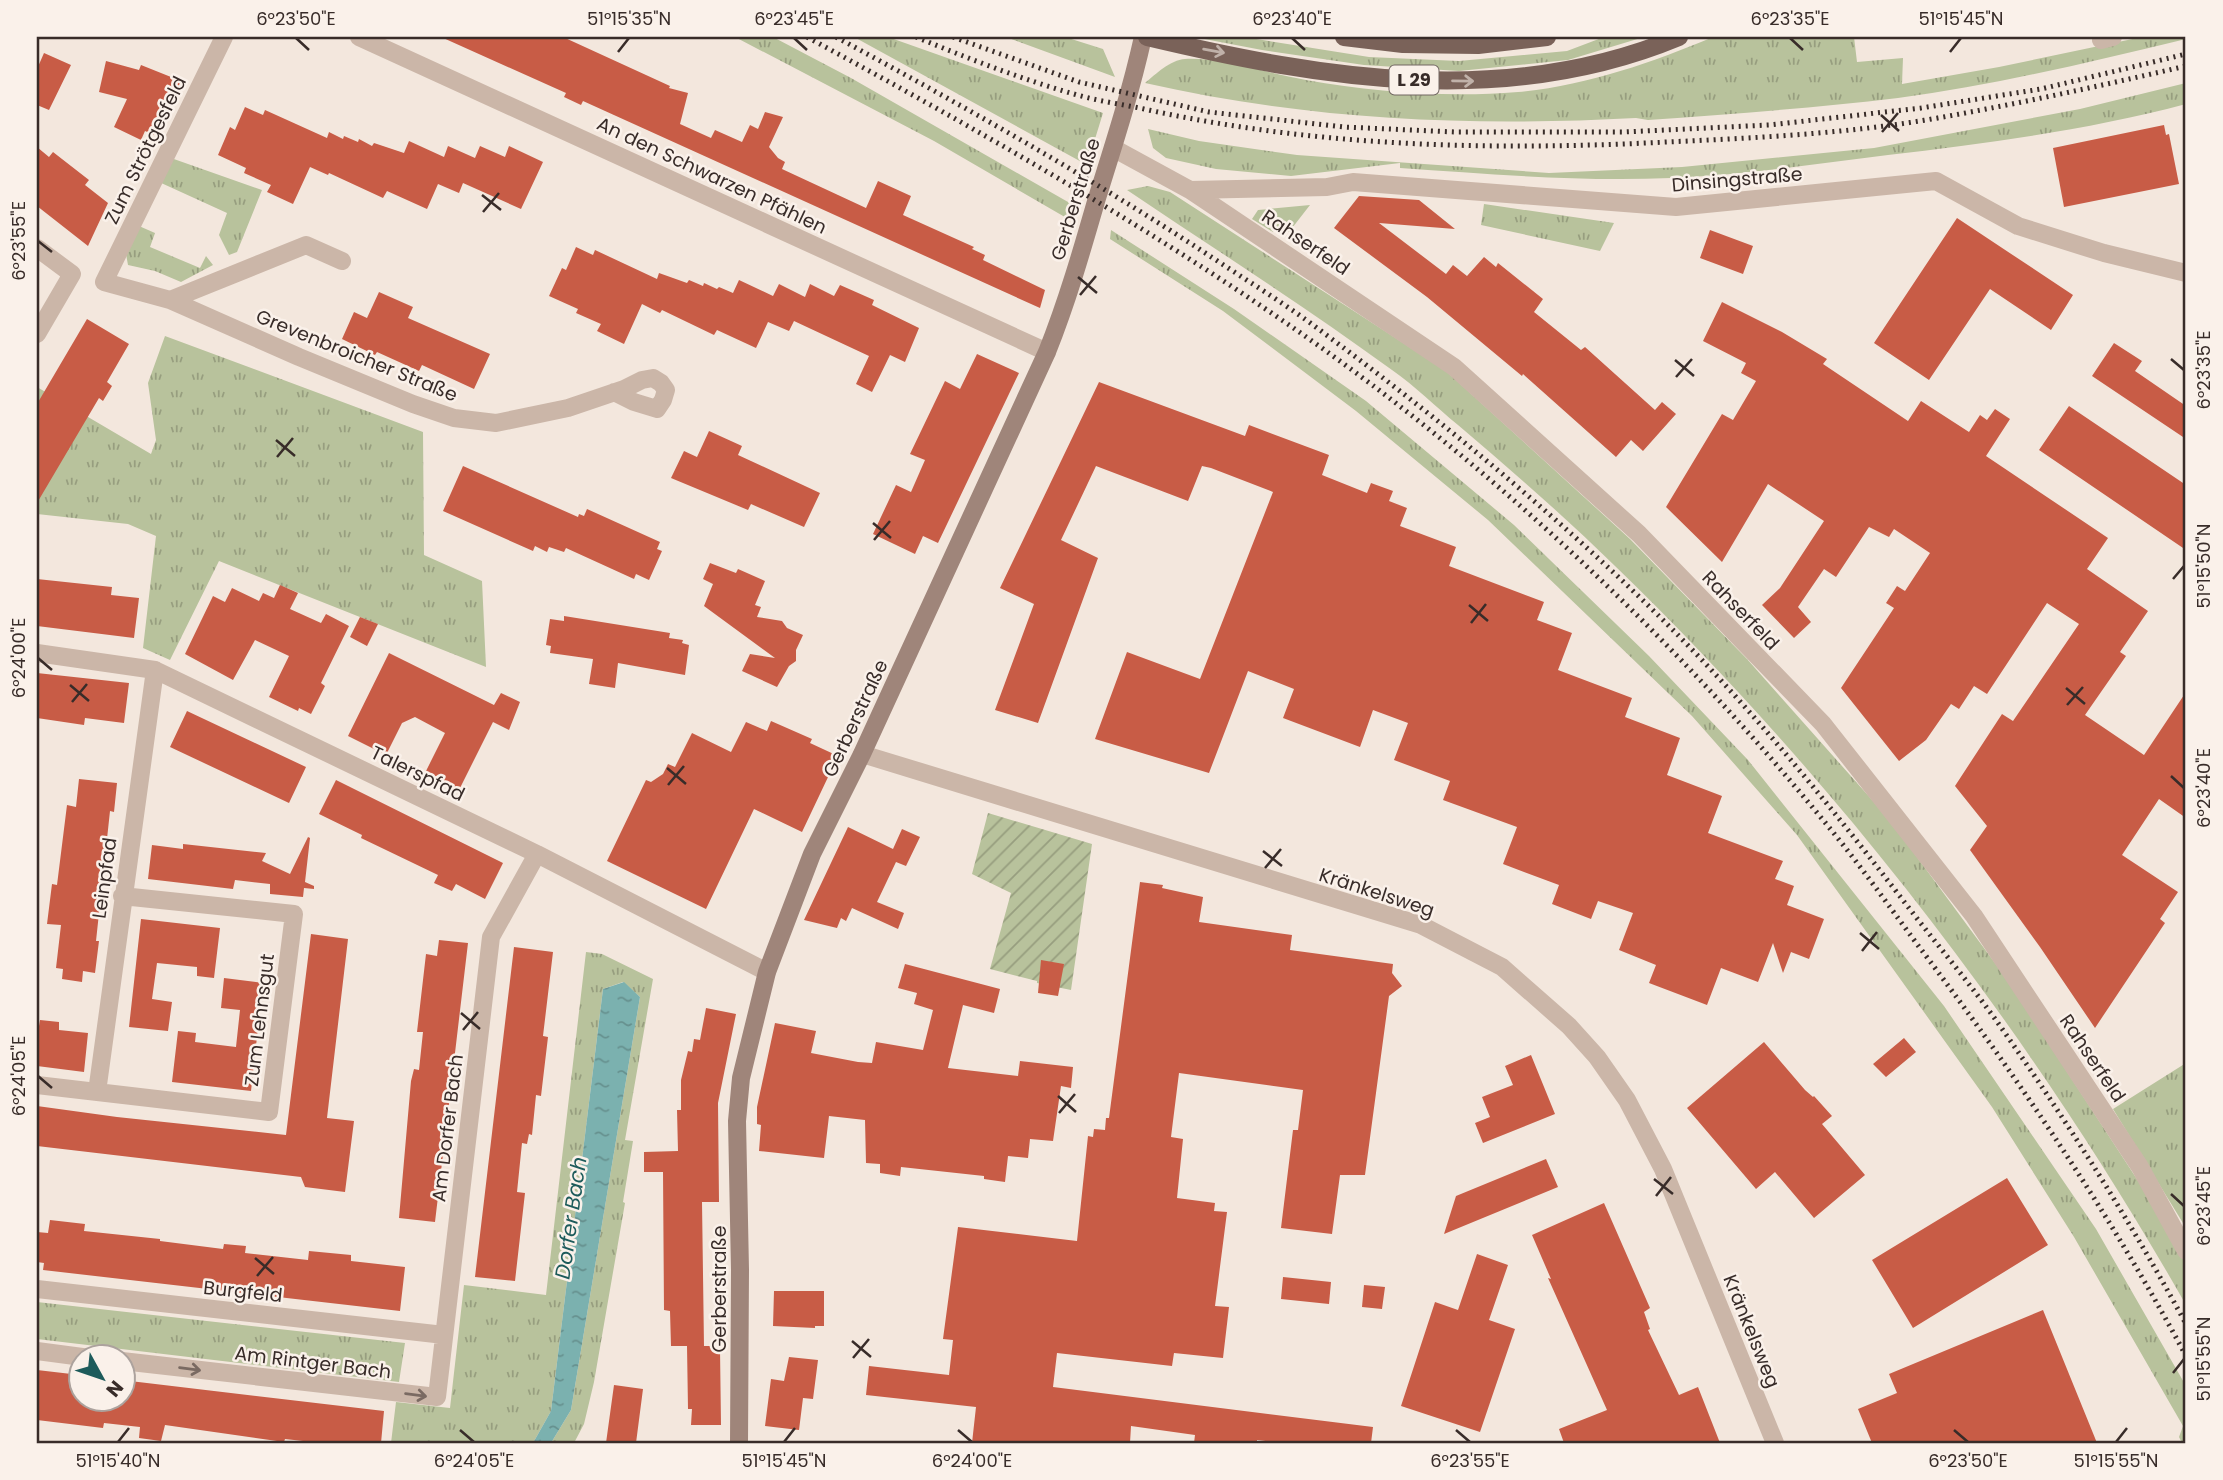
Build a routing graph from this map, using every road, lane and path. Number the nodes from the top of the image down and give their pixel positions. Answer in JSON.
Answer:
{"nodes":[{"id":1,"x":224,"y":37,"type":"edge"},
{"id":2,"x":359,"y":37,"type":"edge"},
{"id":3,"x":1145,"y":37,"type":"edge"},
{"id":4,"x":1343,"y":37,"type":"edge"},
{"id":5,"x":1547,"y":37,"type":"edge"},
{"id":6,"x":1679,"y":37,"type":"edge"},
{"id":7,"x":1113,"y":148,"type":"junction"},
{"id":8,"x":1190,"y":190,"type":"junction"},
{"id":9,"x":37,"y":248,"type":"edge"},
{"id":10,"x":342,"y":261,"type":"dead end"},
{"id":11,"x":2186,"y":273,"type":"edge"},
{"id":12,"x":104,"y":282,"type":"joint"},
{"id":13,"x":170,"y":300,"type":"junction"},
{"id":14,"x":37,"y":334,"type":"edge"},
{"id":15,"x":1047,"y":352,"type":"junction"},
{"id":16,"x":614,"y":392,"type":"dead end"},
{"id":17,"x":37,"y":653,"type":"edge"},
{"id":18,"x":155,"y":670,"type":"junction"},
{"id":19,"x":862,"y":754,"type":"junction"},
{"id":20,"x":537,"y":854,"type":"junction"},
{"id":21,"x":122,"y":896,"type":"junction"},
{"id":22,"x":767,"y":972,"type":"junction"},
{"id":23,"x":37,"y":1085,"type":"edge"},
{"id":24,"x":97,"y":1091,"type":"junction"},
{"id":25,"x":2186,"y":1251,"type":"edge"},
{"id":26,"x":37,"y":1289,"type":"edge"},
{"id":27,"x":444,"y":1335,"type":"junction"},
{"id":28,"x":37,"y":1351,"type":"edge"},
{"id":29,"x":66,"y":1354,"type":"edge"},
{"id":30,"x":136,"y":1363,"type":"edge"},
{"id":31,"x":739,"y":1443,"type":"edge"},
{"id":32,"x":1775,"y":1443,"type":"edge"}],
"edges":[{"from":1,"to":12,"type":"street","name":"Zum Strötgesfeld"},
{"from":2,"to":15,"type":"street","name":"An den Schwarzen Pfählen"},
{"from":3,"to":6,"type":"main road","number":"L 29","one_way":true},
{"from":3,"to":7,"type":"street","name":"Gerberstraße"},
{"from":4,"to":5,"type":"main road","number":"L 29"},
{"from":7,"to":8,"type":"street","name":"Rahserfeld"},
{"from":7,"to":15,"type":"street","name":"Gerberstraße"},
{"from":8,"to":11,"type":"street","name":"Dinsingstraße"},
{"from":8,"to":25,"type":"street","name":"Rahserfeld"},
{"from":9,"to":14,"type":"street"},
{"from":10,"to":13,"type":"street"},
{"from":12,"to":13,"type":"street","name":"Grevenbroicher Straße"},
{"from":13,"to":16,"type":"street","name":"Grevenbroicher Straße"},
{"from":15,"to":19,"type":"street","name":"Gerberstraße"},
{"from":17,"to":18,"type":"street","name":"Talerspfad"},
{"from":18,"to":20,"type":"street","name":"Talerspfad"},
{"from":18,"to":21,"type":"street","name":"Leinpfad"},
{"from":19,"to":22,"type":"street","name":"Gerberstraße"},
{"from":19,"to":32,"type":"street","name":"Kränkelsweg"},
{"from":20,"to":22,"type":"street","name":"Talerspfad"},
{"from":20,"to":27,"type":"street","name":"Am Dorfer Bach"},
{"from":21,"to":24,"type":"street","name":"Leinpfad"},
{"from":21,"to":24,"type":"street","name":"Zum Lehnsgut"},
{"from":22,"to":31,"type":"street","name":"Gerberstraße"},
{"from":23,"to":24,"type":"street","name":"Zum Lehnsgut"},
{"from":26,"to":27,"type":"street","name":"Burgfeld"},
{"from":30,"to":27,"type":"street","name":"Am Rintger Bach","one_way":true},
{"from":28,"to":29,"type":"street"}]}
